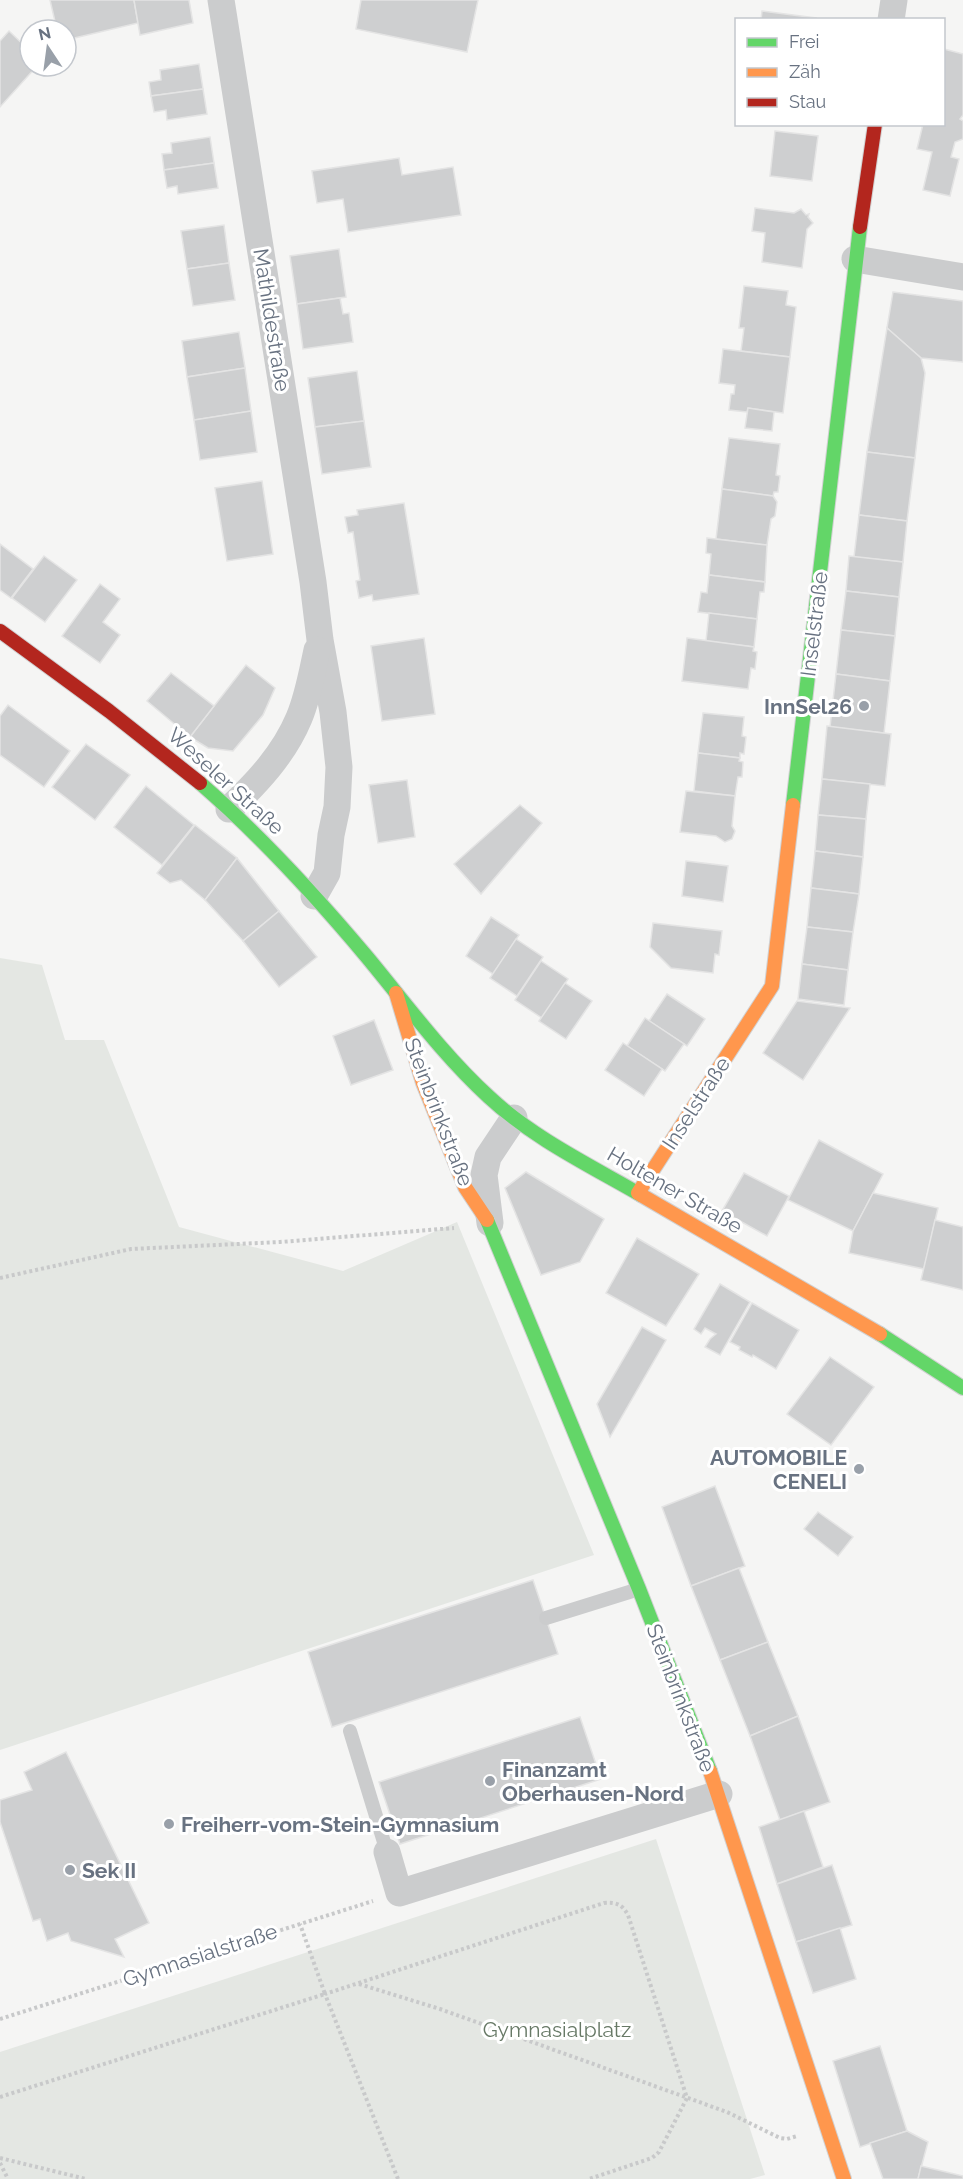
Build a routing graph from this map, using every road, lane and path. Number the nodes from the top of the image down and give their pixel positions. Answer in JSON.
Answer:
{"nodes":[{"id":1,"x":221,"y":0,"type":"edge"},
{"id":2,"x":894,"y":0,"type":"edge"},
{"id":3,"x":891,"y":18,"type":"edge"},
{"id":4,"x":875,"y":126,"type":"edge"},
{"id":5,"x":855,"y":259,"type":"junction"},
{"id":6,"x":963,"y":277,"type":"edge"},
{"id":7,"x":0,"y":631,"type":"edge"},
{"id":8,"x":320,"y":640,"type":"junction"},
{"id":9,"x":229,"y":809,"type":"junction"},
{"id":10,"x":314,"y":896,"type":"junction"},
{"id":11,"x":396,"y":993,"type":"junction"},
{"id":12,"x":514,"y":1118,"type":"junction"},
{"id":13,"x":638,"y":1193,"type":"junction"},
{"id":14,"x":491,"y":1227,"type":"junction"},
{"id":15,"x":0,"y":1278,"type":"edge"},
{"id":16,"x":963,"y":1388,"type":"edge"},
{"id":17,"x":639,"y":1589,"type":"junction"},
{"id":18,"x":546,"y":1618,"type":"dead end"},
{"id":19,"x":350,"y":1731,"type":"dead end"},
{"id":20,"x":718,"y":1794,"type":"junction"},
{"id":21,"x":387,"y":1852,"type":"joint"},
{"id":22,"x":399,"y":1893,"type":"junction"},
{"id":23,"x":300,"y":1923,"type":"junction"},
{"id":24,"x":358,"y":1983,"type":"junction"},
{"id":25,"x":325,"y":1994,"type":"junction"},
{"id":26,"x":0,"y":2019,"type":"edge"},
{"id":27,"x":0,"y":2097,"type":"edge"},
{"id":28,"x":687,"y":2098,"type":"junction"},
{"id":29,"x":826,"y":2127,"type":"junction"},
{"id":30,"x":0,"y":2158,"type":"edge"},
{"id":31,"x":0,"y":2163,"type":"edge"},
{"id":32,"x":8,"y":2179,"type":"edge"},
{"id":33,"x":86,"y":2179,"type":"edge"},
{"id":34,"x":398,"y":2179,"type":"edge"},
{"id":35,"x":589,"y":2179,"type":"edge"},
{"id":36,"x":844,"y":2179,"type":"edge"}],
"edges":[{"from":1,"to":8,"type":"street","name":"Mathildestraße"},
{"from":2,"to":3,"type":"street"},
{"from":4,"to":5,"type":"street","name":"Inselstraße"},
{"from":5,"to":6,"type":"street"},
{"from":5,"to":13,"type":"street","name":"Inselstraße"},
{"from":7,"to":9,"type":"street","name":"Weseler Straße"},
{"from":8,"to":9,"type":"street","name":"Mathildestraße"},
{"from":8,"to":10,"type":"street","name":"Mathildestraße"},
{"from":9,"to":10,"type":"street","name":"Weseler Straße"},
{"from":10,"to":11,"type":"street","name":"Weseler Straße"},
{"from":11,"to":12,"type":"street","name":"Holtener Straße"},
{"from":11,"to":14,"type":"street","name":"Steinbrinkstraße"},
{"from":12,"to":13,"type":"street","name":"Holtener Straße"},
{"from":12,"to":14,"type":"street","name":"Steinbrinkstraße"},
{"from":13,"to":16,"type":"street","name":"Holtener Straße"},
{"from":14,"to":15,"type":"path"},
{"from":14,"to":17,"type":"street","name":"Steinbrinkstraße"},
{"from":17,"to":18,"type":"lane"},
{"from":17,"to":20,"type":"street","name":"Steinbrinkstraße"},
{"from":19,"to":21,"type":"lane"},
{"from":20,"to":22,"type":"street"},
{"from":20,"to":29,"type":"street","name":"Steinbrinkstraße"},
{"from":21,"to":22,"type":"street"},
{"from":22,"to":23,"type":"path","name":"Gymnasialstraße"},
{"from":23,"to":25,"type":"path"},
{"from":23,"to":26,"type":"path","name":"Gymnasialstraße"},
{"from":24,"to":25,"type":"path"},
{"from":24,"to":28,"type":"path"},
{"from":24,"to":28,"type":"path"},
{"from":25,"to":27,"type":"path"},
{"from":25,"to":34,"type":"path"},
{"from":28,"to":29,"type":"path"},
{"from":28,"to":35,"type":"path"},
{"from":29,"to":36,"type":"street","name":"Steinbrinkstraße"},
{"from":30,"to":33,"type":"path"},
{"from":31,"to":32,"type":"path"}]}
